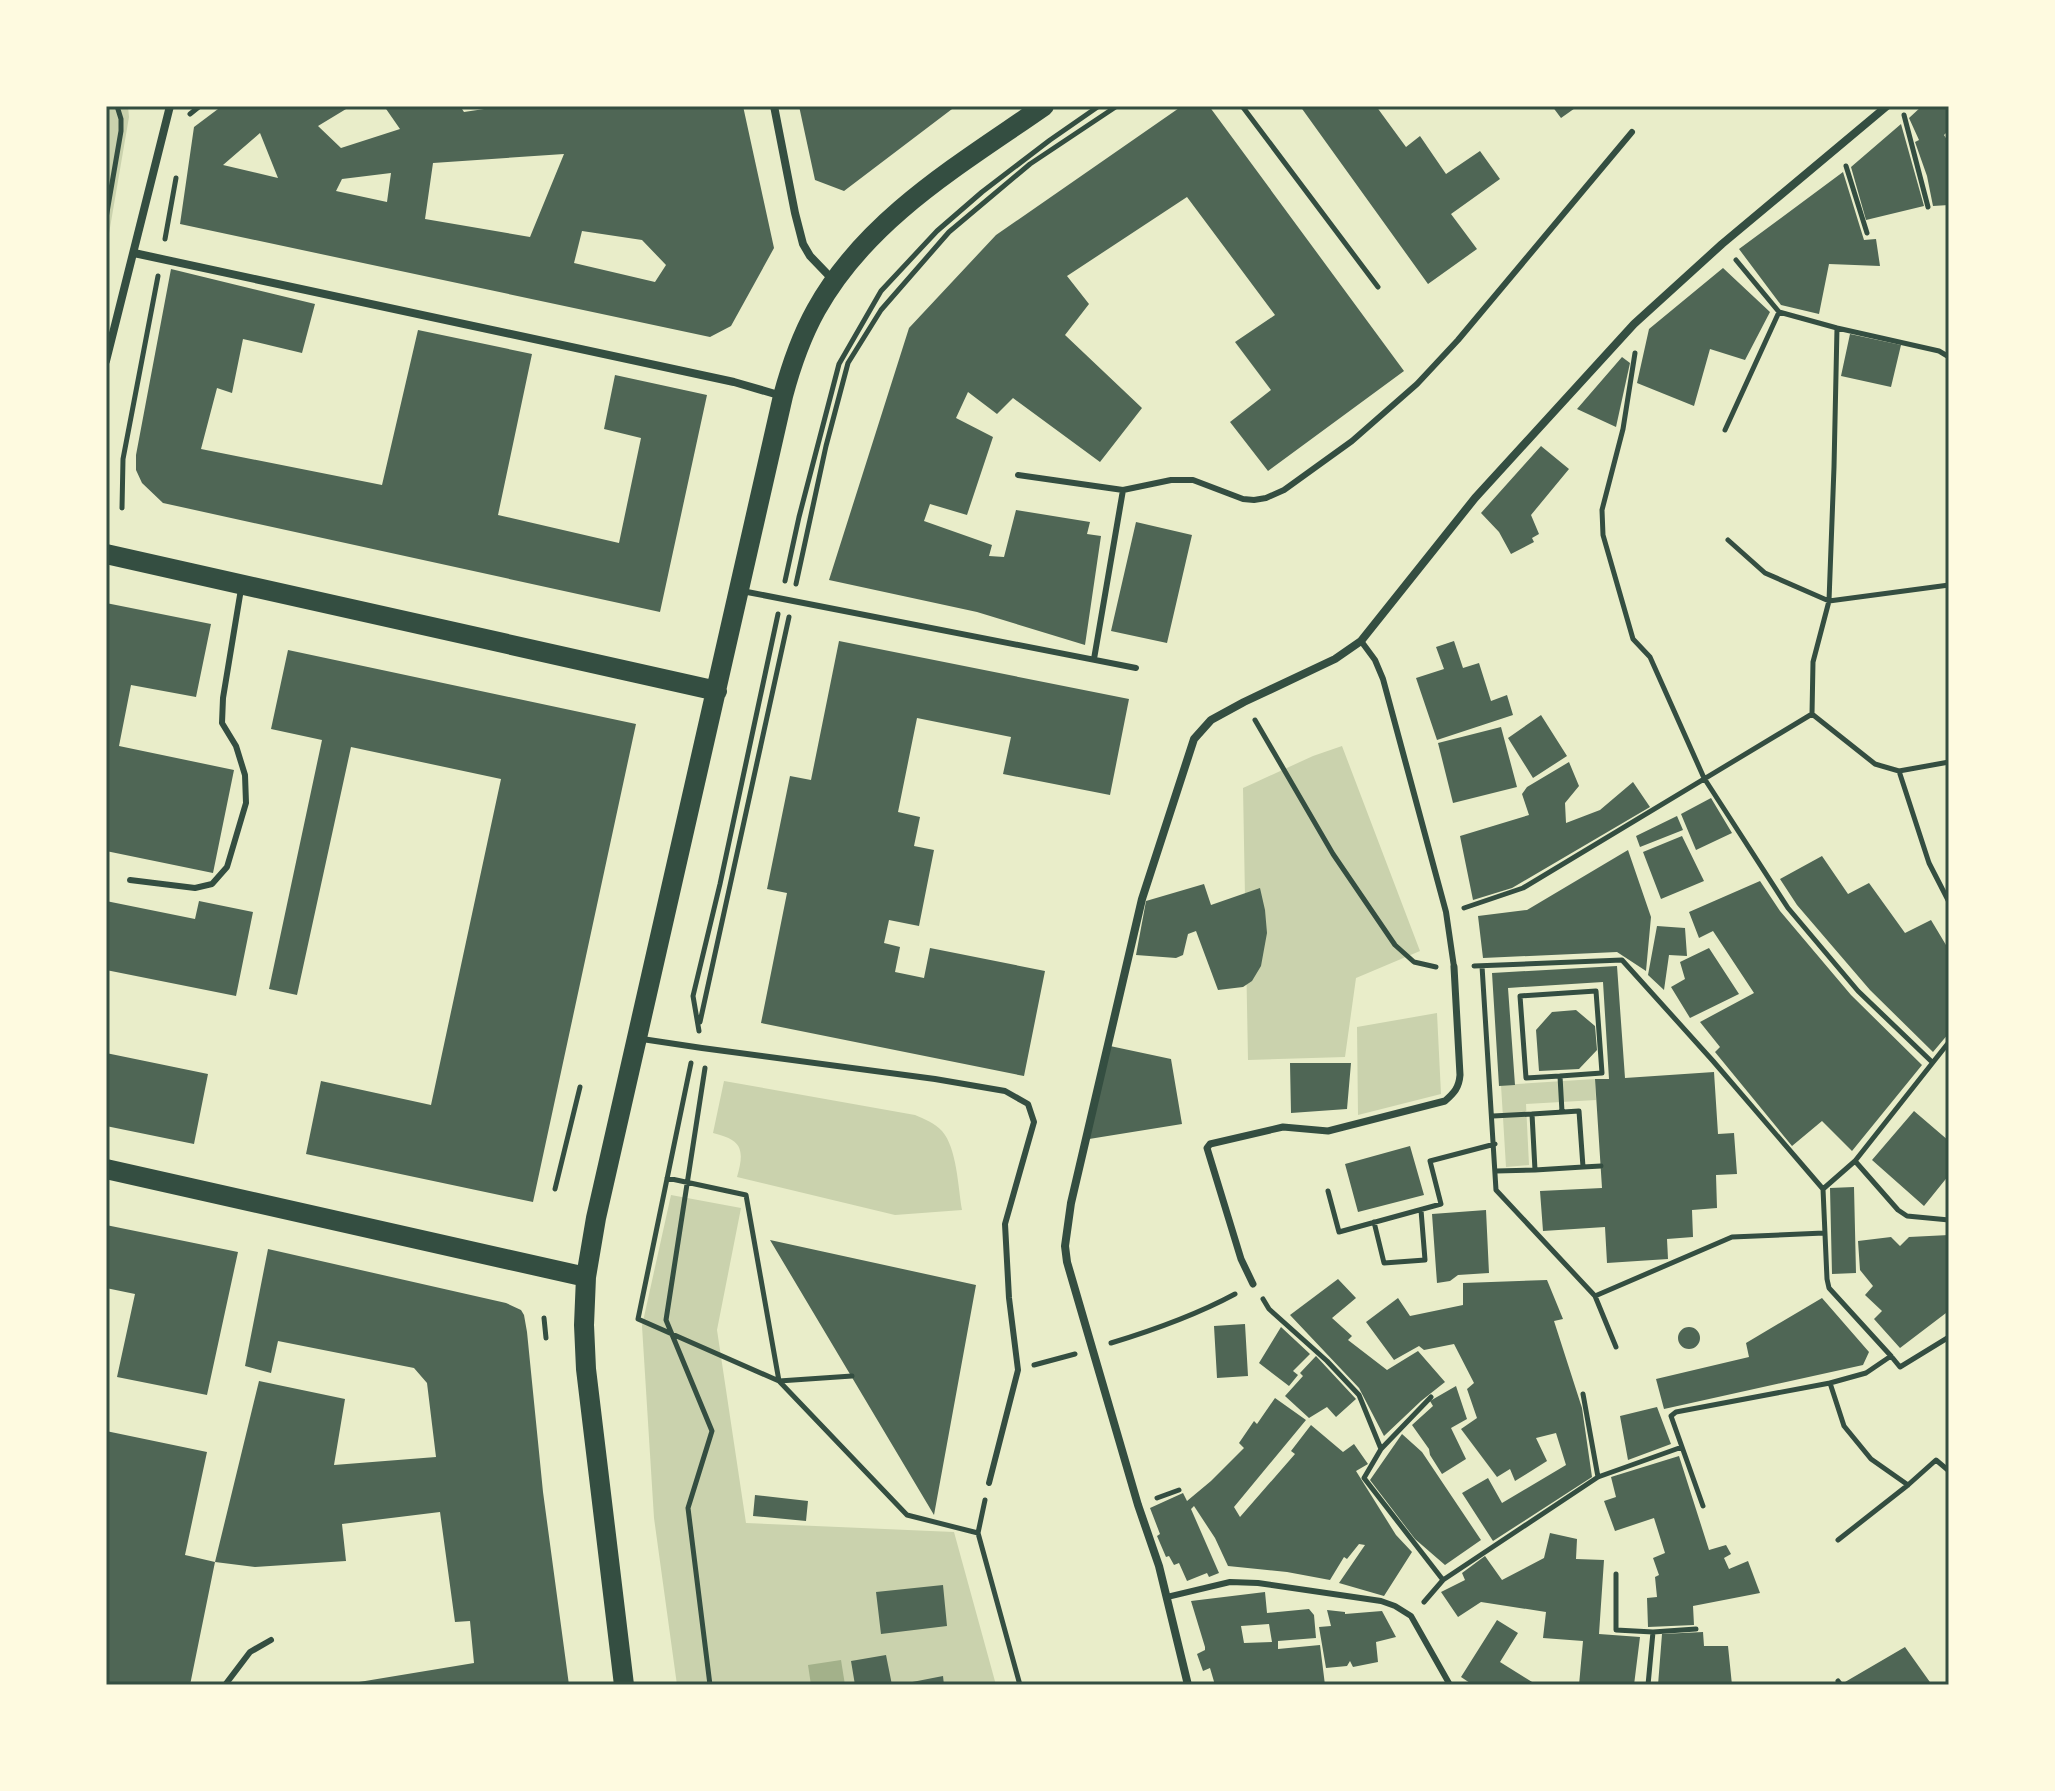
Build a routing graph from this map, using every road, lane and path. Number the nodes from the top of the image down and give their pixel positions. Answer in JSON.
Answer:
{"nodes":[{"id":1,"x":117,"y":106,"type":"edge"},
{"id":2,"x":170,"y":106,"type":"edge"},
{"id":3,"x":200,"y":106,"type":"edge"},
{"id":4,"x":774,"y":106,"type":"edge"},
{"id":5,"x":1044,"y":106,"type":"edge"},
{"id":6,"x":1099,"y":106,"type":"edge"},
{"id":7,"x":1242,"y":106,"type":"edge"},
{"id":8,"x":1887,"y":106,"type":"edge"},
{"id":9,"x":1901,"y":106,"type":"edge"},
{"id":10,"x":188,"y":115,"type":"dead end"},
{"id":11,"x":1632,"y":132,"type":"dead end"},
{"id":12,"x":1839,"y":146,"type":"junction"},
{"id":13,"x":178,"y":169,"type":"dead end"},
{"id":14,"x":1928,"y":207,"type":"dead end"},
{"id":15,"x":106,"y":218,"type":"edge"},
{"id":16,"x":1867,"y":233,"type":"dead end"},
{"id":17,"x":1722,"y":244,"type":"junction"},
{"id":18,"x":134,"y":253,"type":"junction"},
{"id":19,"x":162,"y":258,"type":"junction"},
{"id":20,"x":835,"y":282,"type":"junction"},
{"id":21,"x":1378,"y":287,"type":"dead end"},
{"id":22,"x":1779,"y":312,"type":"junction"},
{"id":23,"x":1634,"y":324,"type":"junction"},
{"id":24,"x":1837,"y":328,"type":"junction"},
{"id":25,"x":1949,"y":357,"type":"edge"},
{"id":26,"x":106,"y":361,"type":"edge"},
{"id":27,"x":783,"y":396,"type":"junction"},
{"id":28,"x":1725,"y":430,"type":"dead end"},
{"id":29,"x":1018,"y":475,"type":"dead end"},
{"id":30,"x":1123,"y":490,"type":"junction"},
{"id":31,"x":122,"y":508,"type":"dead end"},
{"id":32,"x":1728,"y":540,"type":"dead end"},
{"id":33,"x":106,"y":554,"type":"edge"},
{"id":34,"x":241,"y":585,"type":"junction"},
{"id":35,"x":1949,"y":585,"type":"edge"},
{"id":36,"x":739,"y":591,"type":"junction"},
{"id":37,"x":781,"y":599,"type":"junction"},
{"id":38,"x":1829,"y":601,"type":"junction"},
{"id":39,"x":1361,"y":641,"type":"junction"},
{"id":40,"x":1094,"y":659,"type":"junction"},
{"id":41,"x":1136,"y":668,"type":"dead end"},
{"id":42,"x":717,"y":691,"type":"junction"},
{"id":43,"x":1244,"y":702,"type":"junction"},
{"id":44,"x":1812,"y":714,"type":"junction"},
{"id":45,"x":1949,"y":762,"type":"edge"},
{"id":46,"x":1899,"y":771,"type":"junction"},
{"id":47,"x":1704,"y":778,"type":"junction"},
{"id":48,"x":130,"y":880,"type":"dead end"},
{"id":49,"x":1949,"y":902,"type":"edge"},
{"id":50,"x":1446,"y":912,"type":"junction"},
{"id":51,"x":1482,"y":966,"type":"junction"},
{"id":52,"x":1454,"y":967,"type":"junction"},
{"id":53,"x":638,"y":1038,"type":"junction"},
{"id":54,"x":1949,"y":1042,"type":"edge"},
{"id":55,"x":702,"y":1048,"type":"junction"},
{"id":56,"x":1932,"y":1062,"type":"junction"},
{"id":57,"x":1560,"y":1076,"type":"junction"},
{"id":58,"x":580,"y":1087,"type":"dead end"},
{"id":59,"x":1562,"y":1112,"type":"junction"},
{"id":60,"x":1532,"y":1114,"type":"junction"},
{"id":61,"x":1493,"y":1116,"type":"junction"},
{"id":62,"x":1495,"y":1144,"type":"junction"},
{"id":63,"x":1855,"y":1161,"type":"junction"},
{"id":64,"x":1601,"y":1166,"type":"dead end"},
{"id":65,"x":1583,"y":1167,"type":"junction"},
{"id":66,"x":106,"y":1169,"type":"edge"},
{"id":67,"x":1535,"y":1170,"type":"junction"},
{"id":68,"x":1496,"y":1171,"type":"junction"},
{"id":69,"x":688,"y":1183,"type":"junction"},
{"id":70,"x":555,"y":1189,"type":"dead end"},
{"id":71,"x":1823,"y":1189,"type":"junction"},
{"id":72,"x":1328,"y":1191,"type":"dead end"},
{"id":73,"x":1421,"y":1210,"type":"junction"},
{"id":74,"x":1949,"y":1220,"type":"edge"},
{"id":75,"x":1374,"y":1222,"type":"junction"},
{"id":76,"x":1824,"y":1233,"type":"junction"},
{"id":77,"x":586,"y":1277,"type":"junction"},
{"id":78,"x":1253,"y":1284,"type":"junction"},
{"id":79,"x":1595,"y":1296,"type":"junction"},
{"id":80,"x":544,"y":1318,"type":"dead end"},
{"id":81,"x":671,"y":1334,"type":"junction"},
{"id":82,"x":1949,"y":1337,"type":"edge"},
{"id":83,"x":546,"y":1338,"type":"dead end"},
{"id":84,"x":1616,"y":1347,"type":"dead end"},
{"id":85,"x":1092,"y":1349,"type":"junction"},
{"id":86,"x":1891,"y":1356,"type":"junction"},
{"id":87,"x":1018,"y":1370,"type":"junction"},
{"id":88,"x":852,"y":1376,"type":"dead end"},
{"id":89,"x":779,"y":1381,"type":"junction"},
{"id":90,"x":1830,"y":1383,"type":"junction"},
{"id":91,"x":1583,"y":1394,"type":"dead end"},
{"id":92,"x":1431,"y":1397,"type":"dead end"},
{"id":93,"x":1682,"y":1447,"type":"junction"},
{"id":94,"x":1381,"y":1449,"type":"junction"},
{"id":95,"x":1949,"y":1471,"type":"edge"},
{"id":96,"x":1598,"y":1477,"type":"junction"},
{"id":97,"x":989,"y":1483,"type":"joint"},
{"id":98,"x":1908,"y":1485,"type":"junction"},
{"id":99,"x":1703,"y":1506,"type":"dead end"},
{"id":100,"x":978,"y":1533,"type":"junction"},
{"id":101,"x":1838,"y":1540,"type":"dead end"},
{"id":102,"x":1616,"y":1574,"type":"dead end"},
{"id":103,"x":1443,"y":1580,"type":"junction"},
{"id":104,"x":1167,"y":1597,"type":"junction"},
{"id":105,"x":1411,"y":1616,"type":"junction"},
{"id":106,"x":1696,"y":1629,"type":"dead end"},
{"id":107,"x":1653,"y":1632,"type":"junction"},
{"id":108,"x":271,"y":1640,"type":"dead end"},
{"id":109,"x":225,"y":1685,"type":"edge"},
{"id":110,"x":624,"y":1685,"type":"edge"},
{"id":111,"x":710,"y":1685,"type":"edge"},
{"id":112,"x":1020,"y":1685,"type":"edge"},
{"id":113,"x":1188,"y":1685,"type":"edge"},
{"id":114,"x":1450,"y":1685,"type":"edge"},
{"id":115,"x":1648,"y":1685,"type":"edge"}],
"edges":[{"from":1,"to":15,"type":"path"},
{"from":2,"to":18,"type":"street"},
{"from":3,"to":10,"type":"path"},
{"from":4,"to":20,"type":"street"},
{"from":5,"to":20,"type":"main road"},
{"from":6,"to":37,"type":"path"},
{"from":7,"to":21,"type":"path"},
{"from":8,"to":12,"type":"street"},
{"from":9,"to":14,"type":"path"},
{"from":11,"to":30,"type":"lane"},
{"from":12,"to":16,"type":"path"},
{"from":12,"to":17,"type":"street"},
{"from":13,"to":19,"type":"path"},
{"from":17,"to":22,"type":"path"},
{"from":17,"to":23,"type":"street"},
{"from":18,"to":19,"type":"street"},
{"from":18,"to":26,"type":"street"},
{"from":19,"to":27,"type":"street"},
{"from":19,"to":31,"type":"path"},
{"from":20,"to":27,"type":"main road"},
{"from":22,"to":24,"type":"path"},
{"from":22,"to":28,"type":"path"},
{"from":23,"to":39,"type":"street"},
{"from":23,"to":47,"type":"path"},
{"from":24,"to":25,"type":"path"},
{"from":24,"to":38,"type":"path"},
{"from":27,"to":36,"type":"main road"},
{"from":29,"to":30,"type":"lane"},
{"from":30,"to":40,"type":"lane"},
{"from":32,"to":38,"type":"path"},
{"from":33,"to":34,"type":"main road"},
{"from":34,"to":42,"type":"main road"},
{"from":34,"to":48,"type":"lane"},
{"from":35,"to":38,"type":"path"},
{"from":36,"to":37,"type":"lane"},
{"from":36,"to":42,"type":"main road"},
{"from":37,"to":40,"type":"lane"},
{"from":37,"to":55,"type":"path"},
{"from":38,"to":44,"type":"path"},
{"from":39,"to":43,"type":"street"},
{"from":39,"to":50,"type":"lane"},
{"from":40,"to":41,"type":"lane"},
{"from":42,"to":53,"type":"main road"},
{"from":43,"to":52,"type":"path"},
{"from":43,"to":85,"type":"street"},
{"from":44,"to":46,"type":"path"},
{"from":44,"to":47,"type":"path"},
{"from":45,"to":46,"type":"path"},
{"from":46,"to":49,"type":"path"},
{"from":47,"to":50,"type":"path"},
{"from":47,"to":56,"type":"path"},
{"from":50,"to":52,"type":"lane"},
{"from":51,"to":52,"type":"path"},
{"from":51,"to":61,"type":"path"},
{"from":51,"to":71,"type":"path"},
{"from":52,"to":78,"type":"street"},
{"from":53,"to":55,"type":"lane"},
{"from":53,"to":77,"type":"main road"},
{"from":54,"to":56,"type":"path"},
{"from":55,"to":69,"type":"path"},
{"from":55,"to":87,"type":"lane"},
{"from":56,"to":63,"type":"path"},
{"from":57,"to":57,"type":"path"},
{"from":57,"to":59,"type":"path"},
{"from":58,"to":70,"type":"path"},
{"from":59,"to":60,"type":"path"},
{"from":59,"to":65,"type":"path"},
{"from":60,"to":61,"type":"path"},
{"from":60,"to":67,"type":"path"},
{"from":61,"to":62,"type":"path"},
{"from":62,"to":68,"type":"path"},
{"from":62,"to":73,"type":"path"},
{"from":63,"to":71,"type":"path"},
{"from":63,"to":74,"type":"path"},
{"from":64,"to":65,"type":"path"},
{"from":65,"to":67,"type":"path"},
{"from":66,"to":77,"type":"main road"},
{"from":67,"to":68,"type":"path"},
{"from":68,"to":79,"type":"path"},
{"from":69,"to":81,"type":"path"},
{"from":69,"to":81,"type":"path"},
{"from":69,"to":89,"type":"path"},
{"from":71,"to":76,"type":"path"},
{"from":72,"to":75,"type":"path"},
{"from":73,"to":75,"type":"path"},
{"from":73,"to":75,"type":"path"},
{"from":76,"to":79,"type":"path"},
{"from":76,"to":86,"type":"path"},
{"from":77,"to":110,"type":"main road"},
{"from":78,"to":85,"type":"path"},
{"from":78,"to":94,"type":"path"},
{"from":79,"to":84,"type":"path"},
{"from":80,"to":83,"type":"path"},
{"from":81,"to":89,"type":"path"},
{"from":81,"to":111,"type":"path"},
{"from":82,"to":86,"type":"path"},
{"from":85,"to":87,"type":"path"},
{"from":85,"to":104,"type":"street"},
{"from":86,"to":90,"type":"path"},
{"from":87,"to":97,"type":"lane"},
{"from":88,"to":89,"type":"path"},
{"from":89,"to":100,"type":"path"},
{"from":90,"to":93,"type":"path"},
{"from":90,"to":98,"type":"path"},
{"from":91,"to":96,"type":"path"},
{"from":92,"to":94,"type":"path"},
{"from":93,"to":96,"type":"path"},
{"from":93,"to":99,"type":"path"},
{"from":94,"to":103,"type":"path"},
{"from":95,"to":98,"type":"path"},
{"from":96,"to":103,"type":"path"},
{"from":97,"to":100,"type":"path"},
{"from":98,"to":101,"type":"path"},
{"from":100,"to":112,"type":"path"},
{"from":102,"to":107,"type":"path"},
{"from":103,"to":105,"type":"path"},
{"from":104,"to":105,"type":"lane"},
{"from":104,"to":113,"type":"street"},
{"from":105,"to":114,"type":"lane"},
{"from":106,"to":107,"type":"path"},
{"from":107,"to":115,"type":"path"},
{"from":108,"to":109,"type":"lane"}]}
